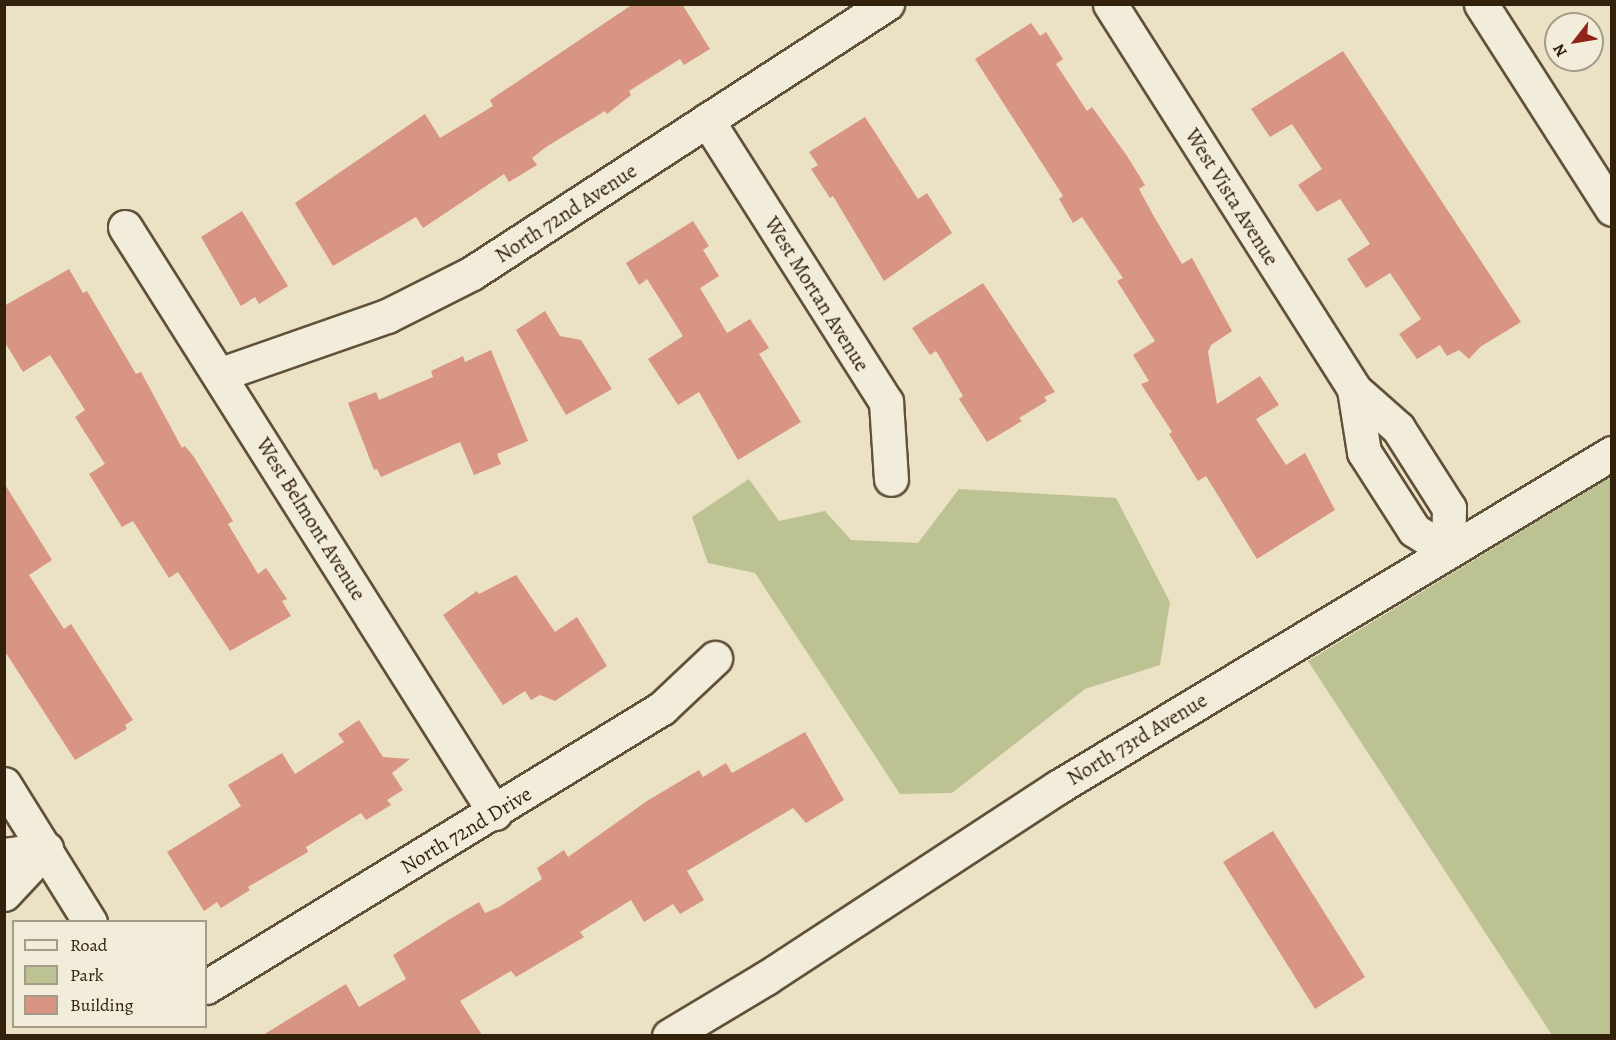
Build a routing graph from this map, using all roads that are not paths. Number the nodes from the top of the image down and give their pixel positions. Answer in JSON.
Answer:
{"nodes":[{"id":1,"x":887,"y":4,"type":"edge"},
{"id":2,"x":1110,"y":4,"type":"edge"},
{"id":3,"x":1481,"y":4,"type":"edge"},
{"id":4,"x":707,"y":120,"type":"junction"},
{"id":5,"x":1611,"y":209,"type":"edge"},
{"id":6,"x":125,"y":227,"type":"dead end"},
{"id":7,"x":220,"y":374,"type":"junction"},
{"id":8,"x":1611,"y":453,"type":"edge"},
{"id":9,"x":891,"y":479,"type":"dead end"},
{"id":10,"x":1448,"y":551,"type":"junction"},
{"id":11,"x":715,"y":658,"type":"dead end"},
{"id":12,"x":4,"y":784,"type":"edge"},
{"id":13,"x":495,"y":813,"type":"junction"},
{"id":14,"x":46,"y":849,"type":"junction"},
{"id":15,"x":4,"y":855,"type":"edge"},
{"id":16,"x":4,"y":894,"type":"edge"},
{"id":17,"x":89,"y":920,"type":"edge"},
{"id":18,"x":207,"y":986,"type":"edge"},
{"id":19,"x":669,"y":1035,"type":"edge"}],
"edges":[{"from":1,"to":4,"type":"street","name":"North 72nd Avenue"},
{"from":2,"to":10,"type":"street","name":"West Vista Avenue"},
{"from":3,"to":5,"type":"street"},
{"from":4,"to":7,"type":"street","name":"North 72nd Avenue"},
{"from":4,"to":9,"type":"street","name":"West Mortan Avenue"},
{"from":6,"to":7,"type":"street","name":"West Belmont Avenue"},
{"from":7,"to":13,"type":"street","name":"West Belmont Avenue"},
{"from":8,"to":10,"type":"street","name":"North 73rd Avenue"},
{"from":10,"to":19,"type":"street","name":"North 73rd Avenue"},
{"from":11,"to":13,"type":"street","name":"North 72nd Drive"},
{"from":12,"to":14,"type":"street"},
{"from":13,"to":18,"type":"street","name":"North 72nd Drive"},
{"from":14,"to":15,"type":"street"},
{"from":14,"to":16,"type":"street"},
{"from":14,"to":17,"type":"street"}]}
